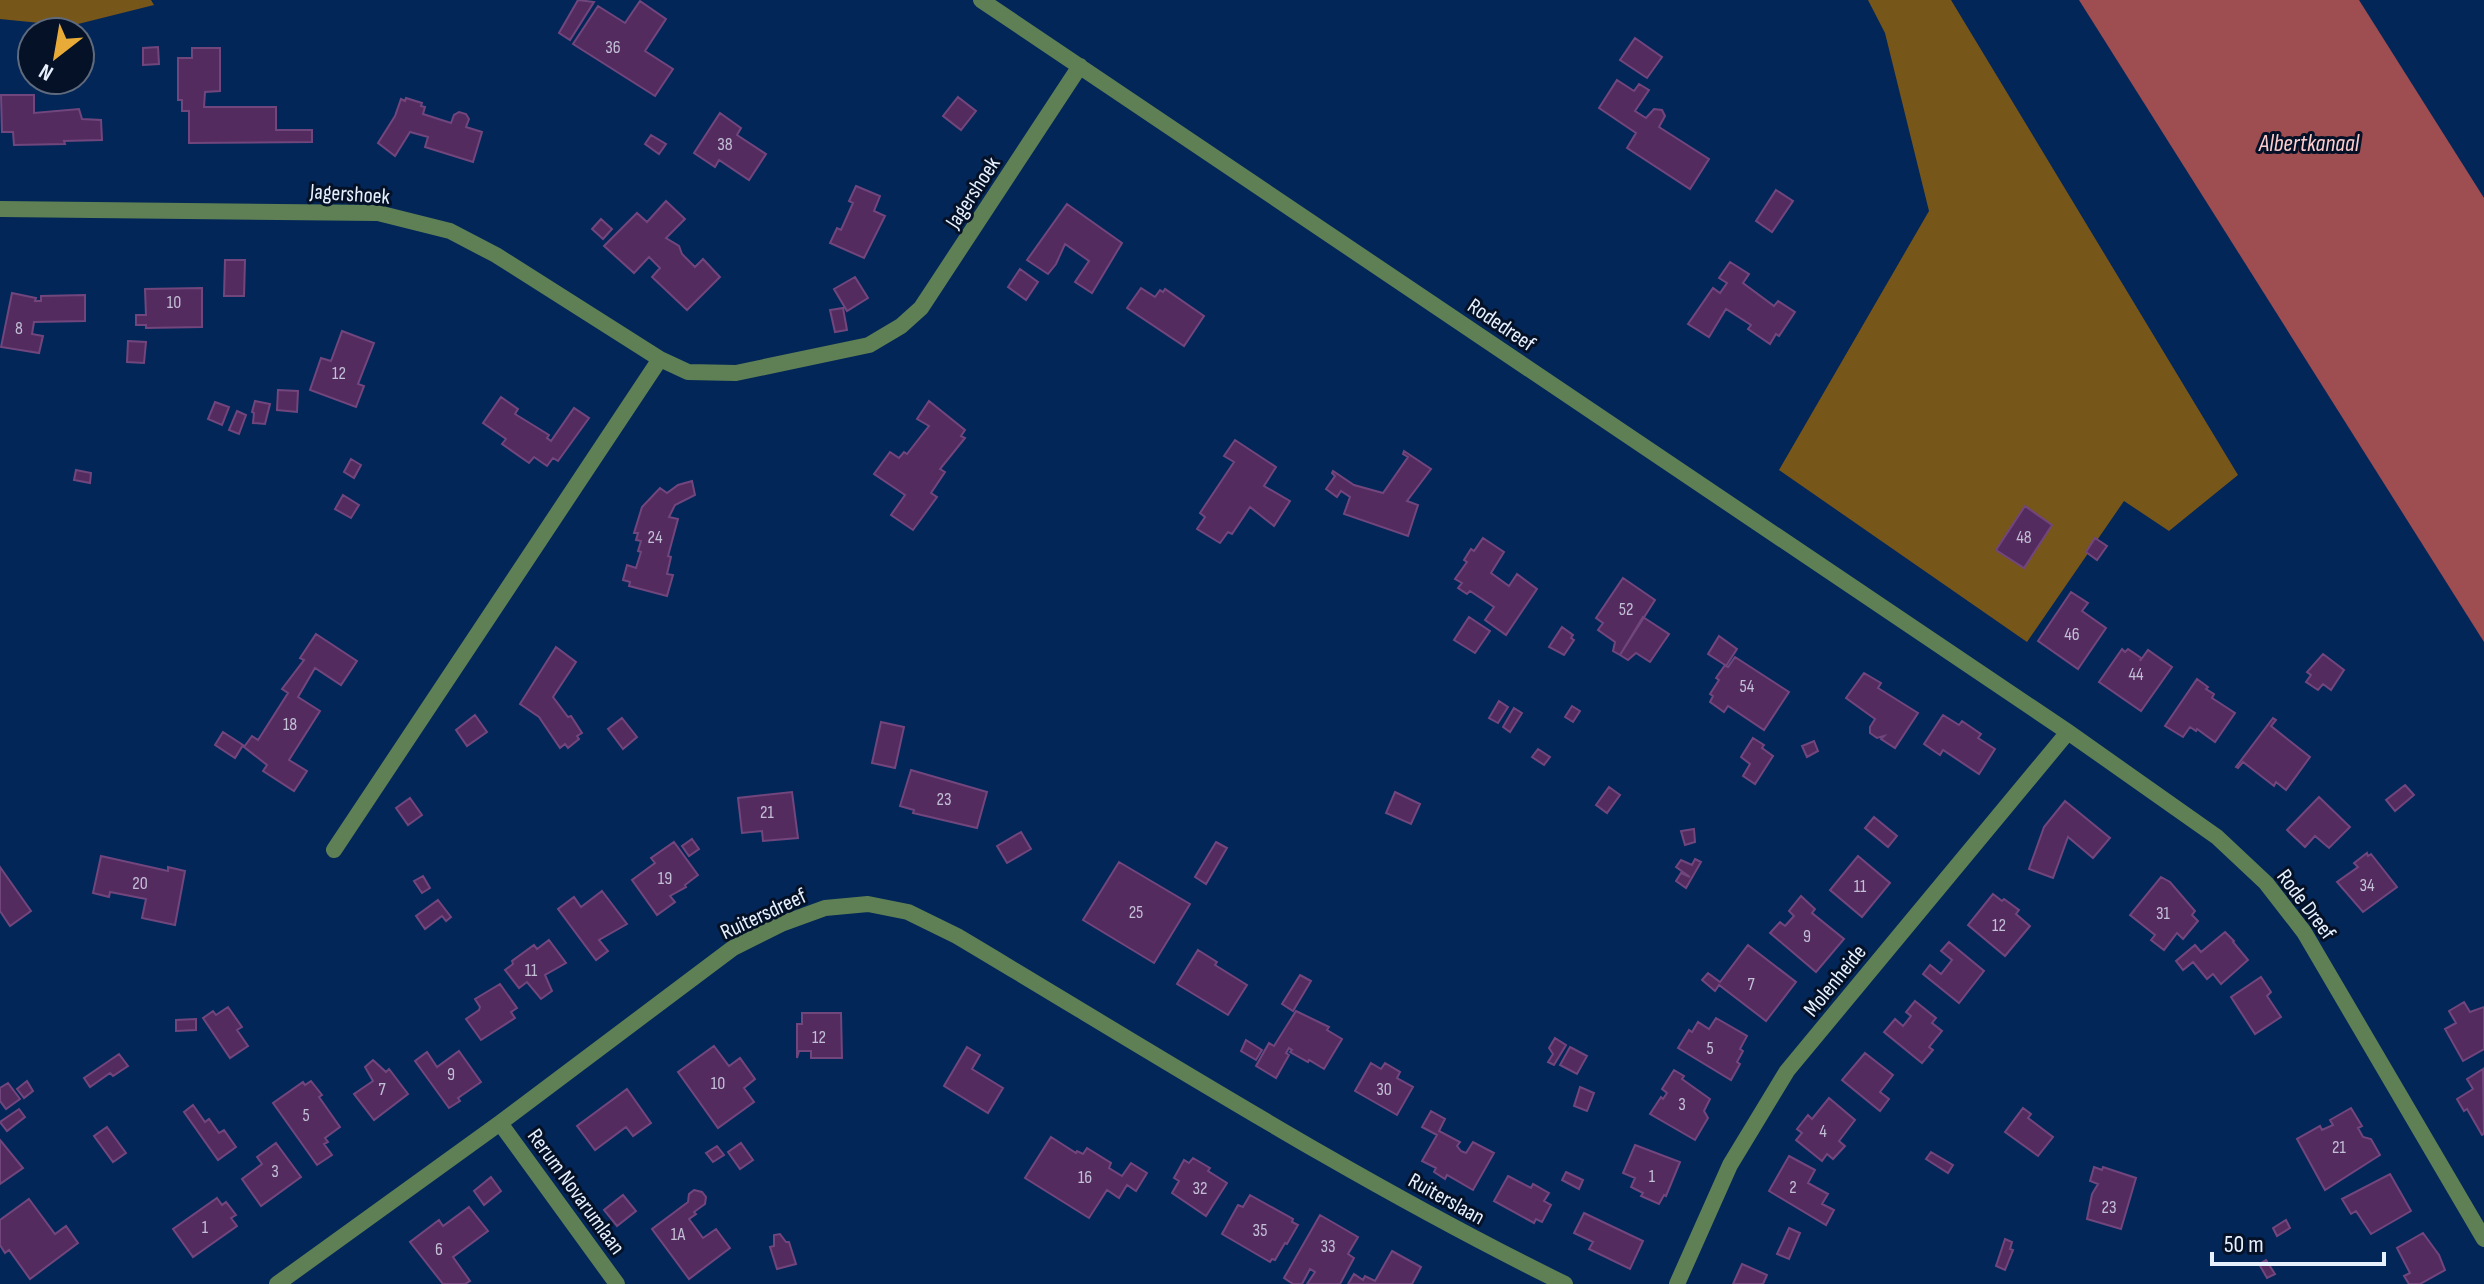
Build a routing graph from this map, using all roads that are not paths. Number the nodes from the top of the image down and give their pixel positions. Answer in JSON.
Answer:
{"nodes":[{"id":1,"x":981,"y":0,"type":"edge"},
{"id":2,"x":1080,"y":66,"type":"junction"},
{"id":3,"x":0,"y":209,"type":"edge"},
{"id":4,"x":660,"y":359,"type":"junction"},
{"id":5,"x":1997,"y":684,"type":"joint"},
{"id":6,"x":2068,"y":732,"type":"junction"},
{"id":7,"x":334,"y":850,"type":"dead end"},
{"id":8,"x":500,"y":1123,"type":"junction"},
{"id":9,"x":1310,"y":1146,"type":"joint"},
{"id":10,"x":2484,"y":1239,"type":"edge"},
{"id":11,"x":277,"y":1284,"type":"edge"},
{"id":12,"x":617,"y":1284,"type":"edge"},
{"id":13,"x":1565,"y":1284,"type":"edge"},
{"id":14,"x":1677,"y":1284,"type":"edge"}],
"edges":[{"from":1,"to":2,"type":"street","name":"Rodedreef"},
{"from":2,"to":4,"type":"street","name":"Jagershoek"},
{"from":2,"to":5,"type":"street","name":"Rodedreef"},
{"from":3,"to":4,"type":"street","name":"Jagershoek"},
{"from":4,"to":7,"type":"street"},
{"from":5,"to":6,"type":"street","name":"Rode Dreef"},
{"from":6,"to":10,"type":"street","name":"Rode Dreef"},
{"from":6,"to":14,"type":"street","name":"Molenheide"},
{"from":8,"to":9,"type":"street","name":"Ruitersdreef"},
{"from":8,"to":11,"type":"street","name":"Ruitersdreef"},
{"from":8,"to":12,"type":"street","name":"Rerum Novarumlaan"},
{"from":9,"to":13,"type":"street","name":"Ruiterslaan"}]}
